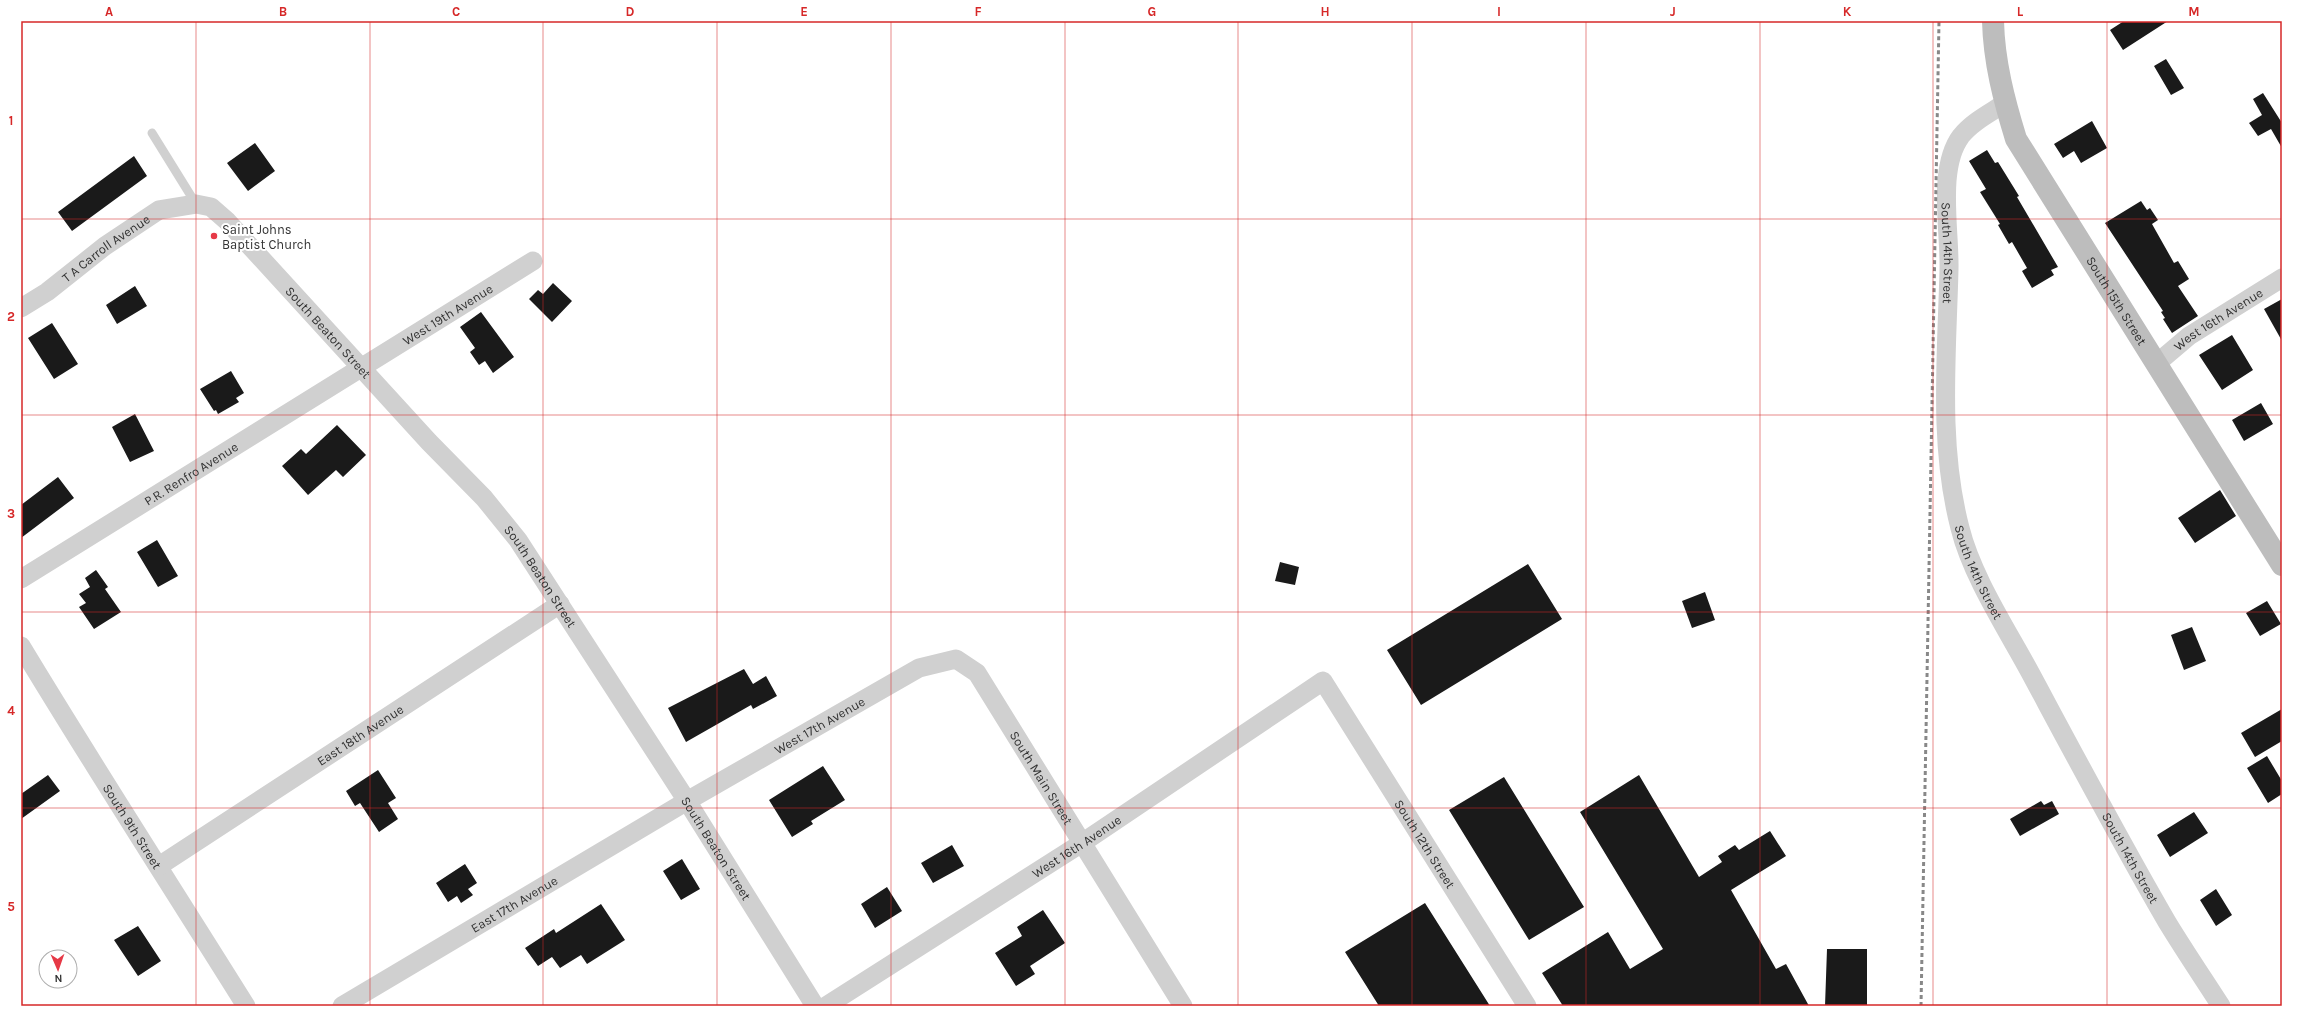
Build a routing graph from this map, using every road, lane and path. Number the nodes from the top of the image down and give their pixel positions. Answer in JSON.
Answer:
{"nodes":[{"id":1,"x":1993,"y":21,"type":"edge"},
{"id":2,"x":2005,"y":103,"type":"junction"},
{"id":3,"x":152,"y":133,"type":"dead end"},
{"id":4,"x":196,"y":204,"type":"junction"},
{"id":5,"x":533,"y":261,"type":"dead end"},
{"id":6,"x":2282,"y":278,"type":"edge"},
{"id":7,"x":21,"y":308,"type":"edge"},
{"id":8,"x":2156,"y":364,"type":"junction"},
{"id":9,"x":361,"y":368,"type":"junction"},
{"id":10,"x":2282,"y":565,"type":"edge"},
{"id":11,"x":21,"y":579,"type":"edge"},
{"id":12,"x":560,"y":604,"type":"junction"},
{"id":13,"x":21,"y":646,"type":"edge"},
{"id":14,"x":956,"y":660,"type":"joint"},
{"id":15,"x":1323,"y":682,"type":"joint"},
{"id":16,"x":687,"y":801,"type":"junction"},
{"id":17,"x":1082,"y":843,"type":"junction"},
{"id":18,"x":159,"y":866,"type":"junction"},
{"id":19,"x":246,"y":1006,"type":"edge"},
{"id":20,"x":342,"y":1006,"type":"edge"},
{"id":21,"x":815,"y":1006,"type":"edge"},
{"id":22,"x":826,"y":1006,"type":"edge"},
{"id":23,"x":1183,"y":1006,"type":"edge"},
{"id":24,"x":1527,"y":1006,"type":"edge"},
{"id":25,"x":2221,"y":1006,"type":"edge"}],
"edges":[{"from":1,"to":2,"type":"main road","name":"South 15th Street"},
{"from":2,"to":8,"type":"main road","name":"South 15th Street"},
{"from":2,"to":25,"type":"street","name":"South 14th Street"},
{"from":3,"to":4,"type":"lane"},
{"from":4,"to":7,"type":"street","name":"T A Carroll Avenue"},
{"from":4,"to":9,"type":"street","name":"South Beaton Street"},
{"from":5,"to":9,"type":"street","name":"West 19th Avenue"},
{"from":6,"to":8,"type":"street","name":"West 16th Avenue"},
{"from":8,"to":10,"type":"main road","name":"South 15th Street"},
{"from":9,"to":11,"type":"street","name":"P.R. Renfro Avenue"},
{"from":9,"to":12,"type":"street","name":"South Beaton Street"},
{"from":12,"to":16,"type":"street","name":"South Beaton Street"},
{"from":12,"to":18,"type":"street","name":"East 18th Avenue"},
{"from":13,"to":18,"type":"street","name":"South 9th Street"},
{"from":14,"to":16,"type":"street","name":"West 17th Avenue"},
{"from":14,"to":17,"type":"street","name":"South Main Street"},
{"from":15,"to":17,"type":"street","name":"West 16th Avenue"},
{"from":15,"to":24,"type":"street","name":"South 12th Street"},
{"from":16,"to":20,"type":"street","name":"East 17th Avenue"},
{"from":16,"to":21,"type":"street","name":"South Beaton Street"},
{"from":17,"to":22,"type":"street","name":"West 16th Avenue"},
{"from":17,"to":23,"type":"street","name":"South Main Street"},
{"from":18,"to":19,"type":"street","name":"South 9th Street"}]}
